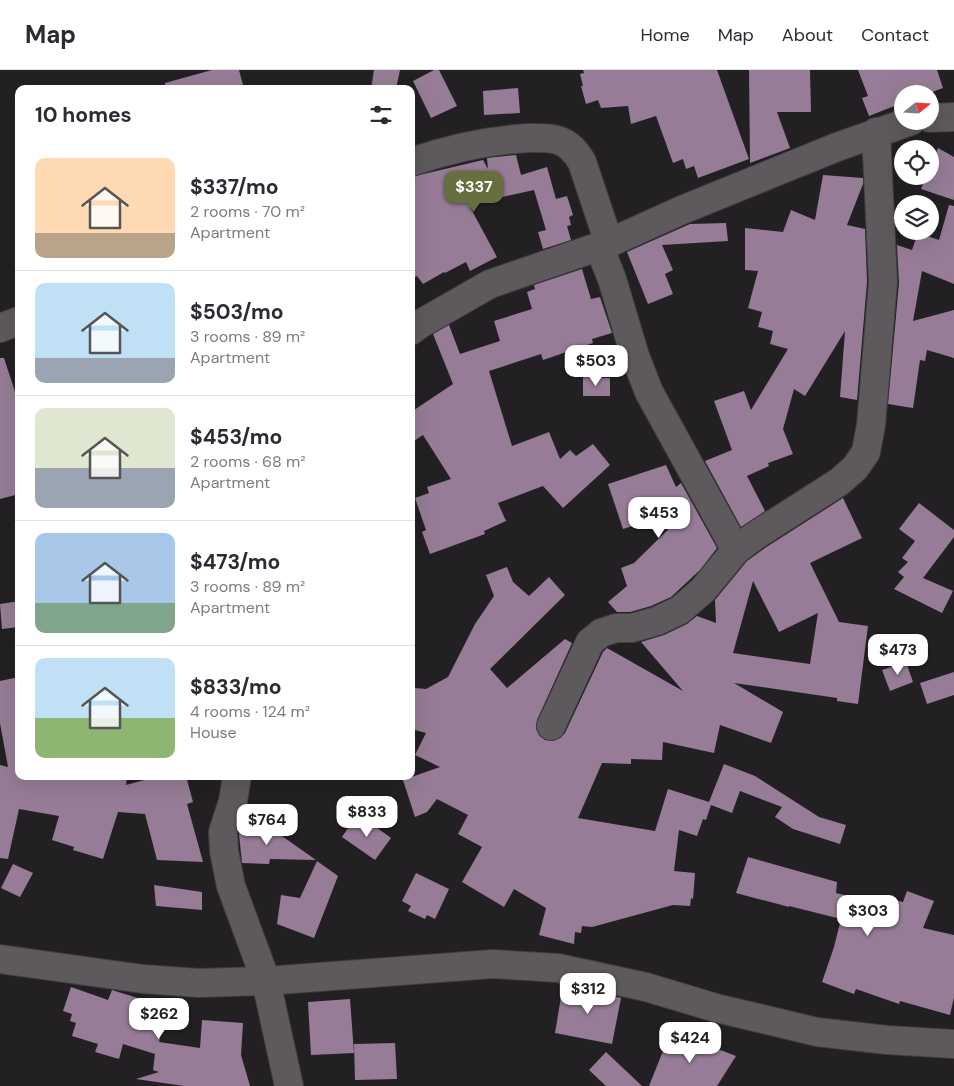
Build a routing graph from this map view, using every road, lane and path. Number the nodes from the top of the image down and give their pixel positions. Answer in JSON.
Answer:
{"nodes":[{"id":1,"x":954,"y":117,"type":"edge"},
{"id":2,"x":939,"y":118,"type":"edge"},
{"id":3,"x":894,"y":126,"type":"edge"},
{"id":4,"x":876,"y":132,"type":"junction"},
{"id":5,"x":415,"y":161,"type":"edge"},
{"id":6,"x":604,"y":244,"type":"junction"},
{"id":7,"x":15,"y":322,"type":"edge"},
{"id":8,"x":0,"y":328,"type":"edge"},
{"id":9,"x":415,"y":328,"type":"edge"},
{"id":10,"x":736,"y":550,"type":"junction"},
{"id":11,"x":551,"y":726,"type":"dead end"},
{"id":12,"x":236,"y":780,"type":"edge"},
{"id":13,"x":0,"y":959,"type":"edge"},
{"id":14,"x":266,"y":981,"type":"junction"},
{"id":15,"x":954,"y":1044,"type":"edge"},
{"id":16,"x":289,"y":1086,"type":"edge"}],
"edges":[{"from":1,"to":2,"type":"street"},
{"from":3,"to":4,"type":"street"},
{"from":4,"to":6,"type":"street"},
{"from":4,"to":10,"type":"street"},
{"from":5,"to":6,"type":"street"},
{"from":6,"to":9,"type":"street"},
{"from":6,"to":10,"type":"street"},
{"from":7,"to":8,"type":"street"},
{"from":10,"to":11,"type":"street"},
{"from":12,"to":14,"type":"street"},
{"from":13,"to":14,"type":"street"},
{"from":14,"to":15,"type":"street"},
{"from":14,"to":16,"type":"street"}]}
